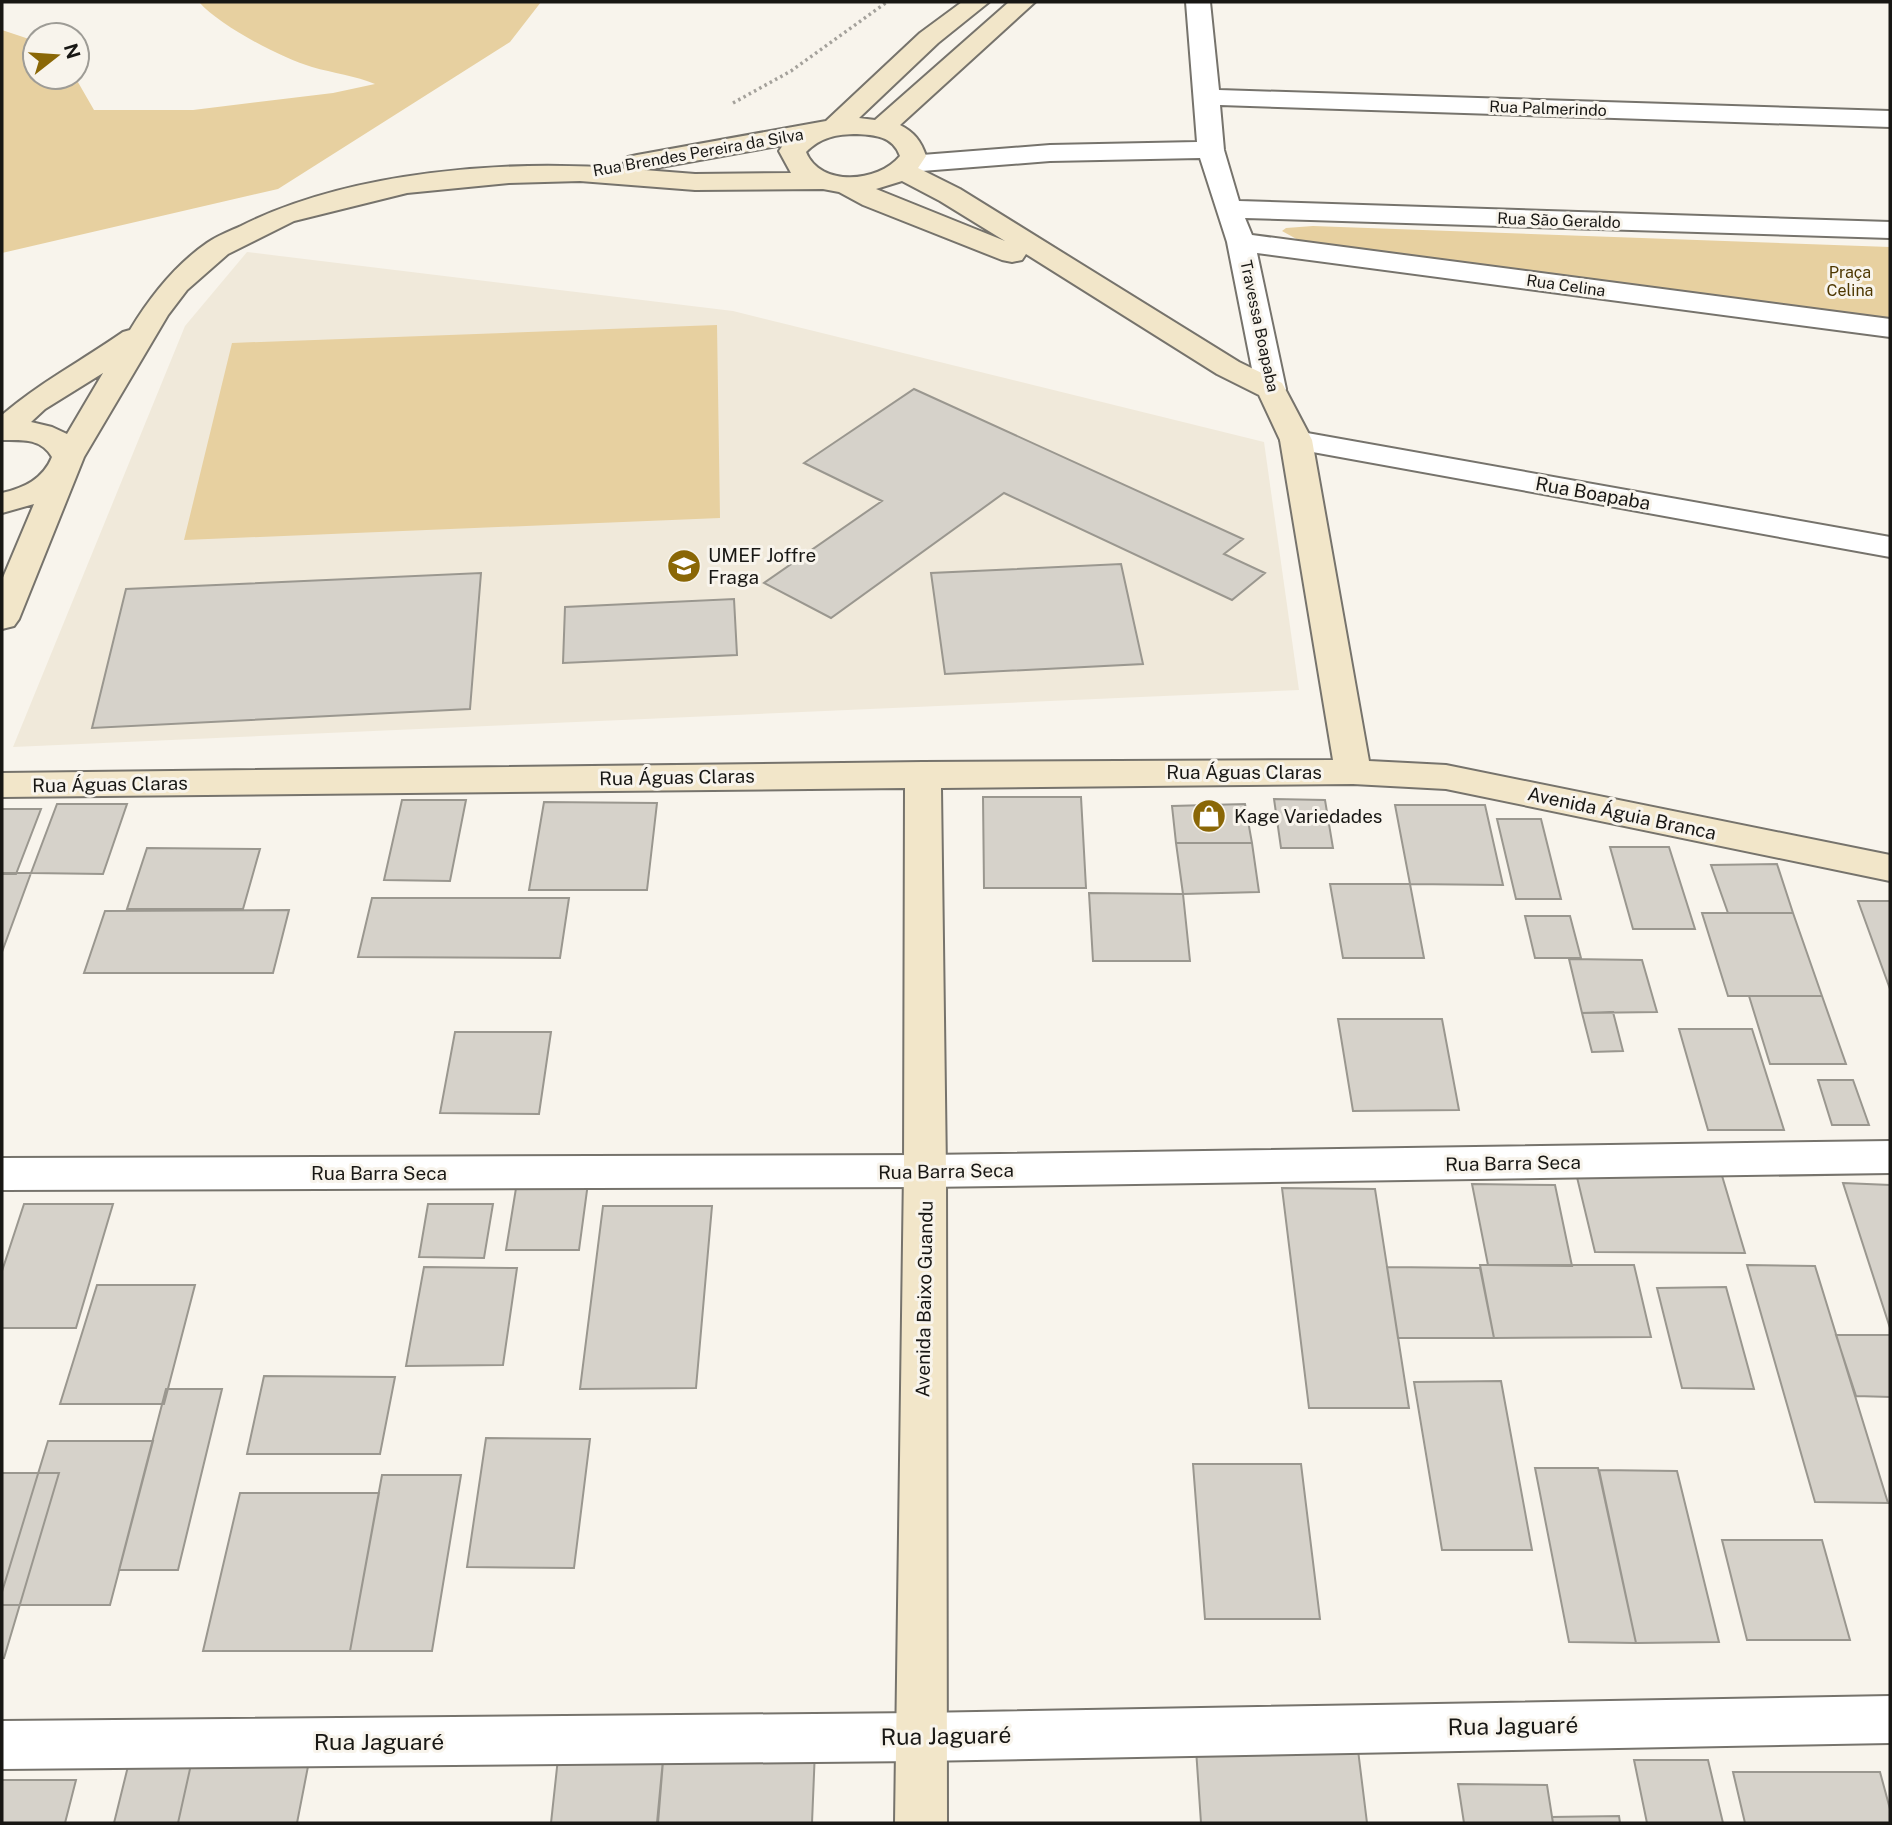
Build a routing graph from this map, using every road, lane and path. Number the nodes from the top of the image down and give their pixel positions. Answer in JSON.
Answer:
{"nodes":[{"id":1,"x":887,"y":2,"type":"edge"},
{"id":2,"x":977,"y":2,"type":"edge"},
{"id":3,"x":1024,"y":2,"type":"edge"},
{"id":4,"x":1198,"y":2,"type":"edge"},
{"id":5,"x":1206,"y":97,"type":"junction"},
{"id":6,"x":723,"y":109,"type":"dead end"},
{"id":7,"x":1890,"y":119,"type":"edge"},
{"id":8,"x":826,"y":129,"type":"junction"},
{"id":9,"x":880,"y":129,"type":"junction"},
{"id":10,"x":1211,"y":150,"type":"junction"},
{"id":11,"x":911,"y":164,"type":"junction"},
{"id":12,"x":580,"y":173,"type":"junction"},
{"id":13,"x":834,"y":183,"type":"junction"},
{"id":14,"x":1228,"y":209,"type":"junction"},
{"id":15,"x":1890,"y":230,"type":"edge"},
{"id":16,"x":1241,"y":242,"type":"junction"},
{"id":17,"x":1101,"y":289,"type":"junction"},
{"id":18,"x":155,"y":313,"type":"junction"},
{"id":19,"x":1890,"y":328,"type":"edge"},
{"id":20,"x":1271,"y":389,"type":"junction"},
{"id":21,"x":2,"y":431,"type":"edge"},
{"id":22,"x":1296,"y":440,"type":"junction"},
{"id":23,"x":66,"y":464,"type":"junction"},
{"id":24,"x":2,"y":503,"type":"edge"},
{"id":25,"x":1890,"y":547,"type":"edge"},
{"id":26,"x":2,"y":619,"type":"edge"},
{"id":27,"x":1353,"y":772,"type":"junction"},
{"id":28,"x":923,"y":774,"type":"junction"},
{"id":29,"x":2,"y":785,"type":"edge"},
{"id":30,"x":1890,"y":868,"type":"edge"},
{"id":31,"x":1890,"y":1157,"type":"edge"},
{"id":32,"x":925,"y":1171,"type":"junction"},
{"id":33,"x":2,"y":1174,"type":"edge"},
{"id":34,"x":1890,"y":1719,"type":"edge"},
{"id":35,"x":920,"y":1737,"type":"junction"},
{"id":36,"x":2,"y":1745,"type":"edge"},
{"id":37,"x":921,"y":1823,"type":"edge"}],
"edges":[{"from":1,"to":6,"type":"path"},
{"from":2,"to":8,"type":"street"},
{"from":3,"to":9,"type":"street"},
{"from":4,"to":5,"type":"street","name":"Travessa Boapaba"},
{"from":5,"to":7,"type":"street","name":"Rua Palmerindo"},
{"from":5,"to":10,"type":"street","name":"Travessa Boapaba"},
{"from":8,"to":9,"type":"street","name":"Rua Brendes Pereira da Silva"},
{"from":8,"to":12,"type":"street","name":"Rua Brendes Pereira da Silva"},
{"from":8,"to":13,"type":"street"},
{"from":9,"to":11,"type":"street","name":"Rua Brendes Pereira da Silva"},
{"from":10,"to":11,"type":"street"},
{"from":10,"to":14,"type":"street","name":"Travessa Boapaba"},
{"from":11,"to":13,"type":"street","name":"Rua Brendes Pereira da Silva"},
{"from":11,"to":17,"type":"street","name":"Rua Brendes Pereira da Silva"},
{"from":12,"to":13,"type":"street","name":"Rua Brendes Pereira da Silva"},
{"from":12,"to":18,"type":"street","name":"Rua Brendes Pereira da Silva"},
{"from":13,"to":17,"type":"street"},
{"from":14,"to":15,"type":"street","name":"Rua São Geraldo"},
{"from":14,"to":16,"type":"street","name":"Travessa Boapaba"},
{"from":16,"to":19,"type":"street","name":"Rua Celina"},
{"from":16,"to":20,"type":"street","name":"Travessa Boapaba"},
{"from":17,"to":20,"type":"street"},
{"from":18,"to":21,"type":"street","name":"Rua Brendes Pereira da Silva"},
{"from":18,"to":23,"type":"street","name":"Rua Brendes Pereira da Silva"},
{"from":20,"to":22,"type":"street","name":"Travessa Boapaba"},
{"from":21,"to":23,"type":"street"},
{"from":22,"to":25,"type":"street","name":"Rua Boapaba"},
{"from":22,"to":27,"type":"street","name":"Travessa Boapaba"},
{"from":23,"to":24,"type":"street"},
{"from":23,"to":26,"type":"street"},
{"from":27,"to":28,"type":"street","name":"Rua Águas Claras"},
{"from":27,"to":30,"type":"street","name":"Avenida Águia Branca"},
{"from":28,"to":29,"type":"street","name":"Rua Águas Claras"},
{"from":28,"to":32,"type":"street","name":"Avenida Baixo Guandu"},
{"from":31,"to":32,"type":"street","name":"Rua Barra Seca"},
{"from":32,"to":33,"type":"street","name":"Rua Barra Seca"},
{"from":32,"to":35,"type":"street","name":"Avenida Baixo Guandu"},
{"from":34,"to":35,"type":"street","name":"Rua Jaguaré"},
{"from":35,"to":36,"type":"street","name":"Rua Jaguaré"},
{"from":35,"to":37,"type":"street","name":"Avenida Baixo Guandu"}]}
